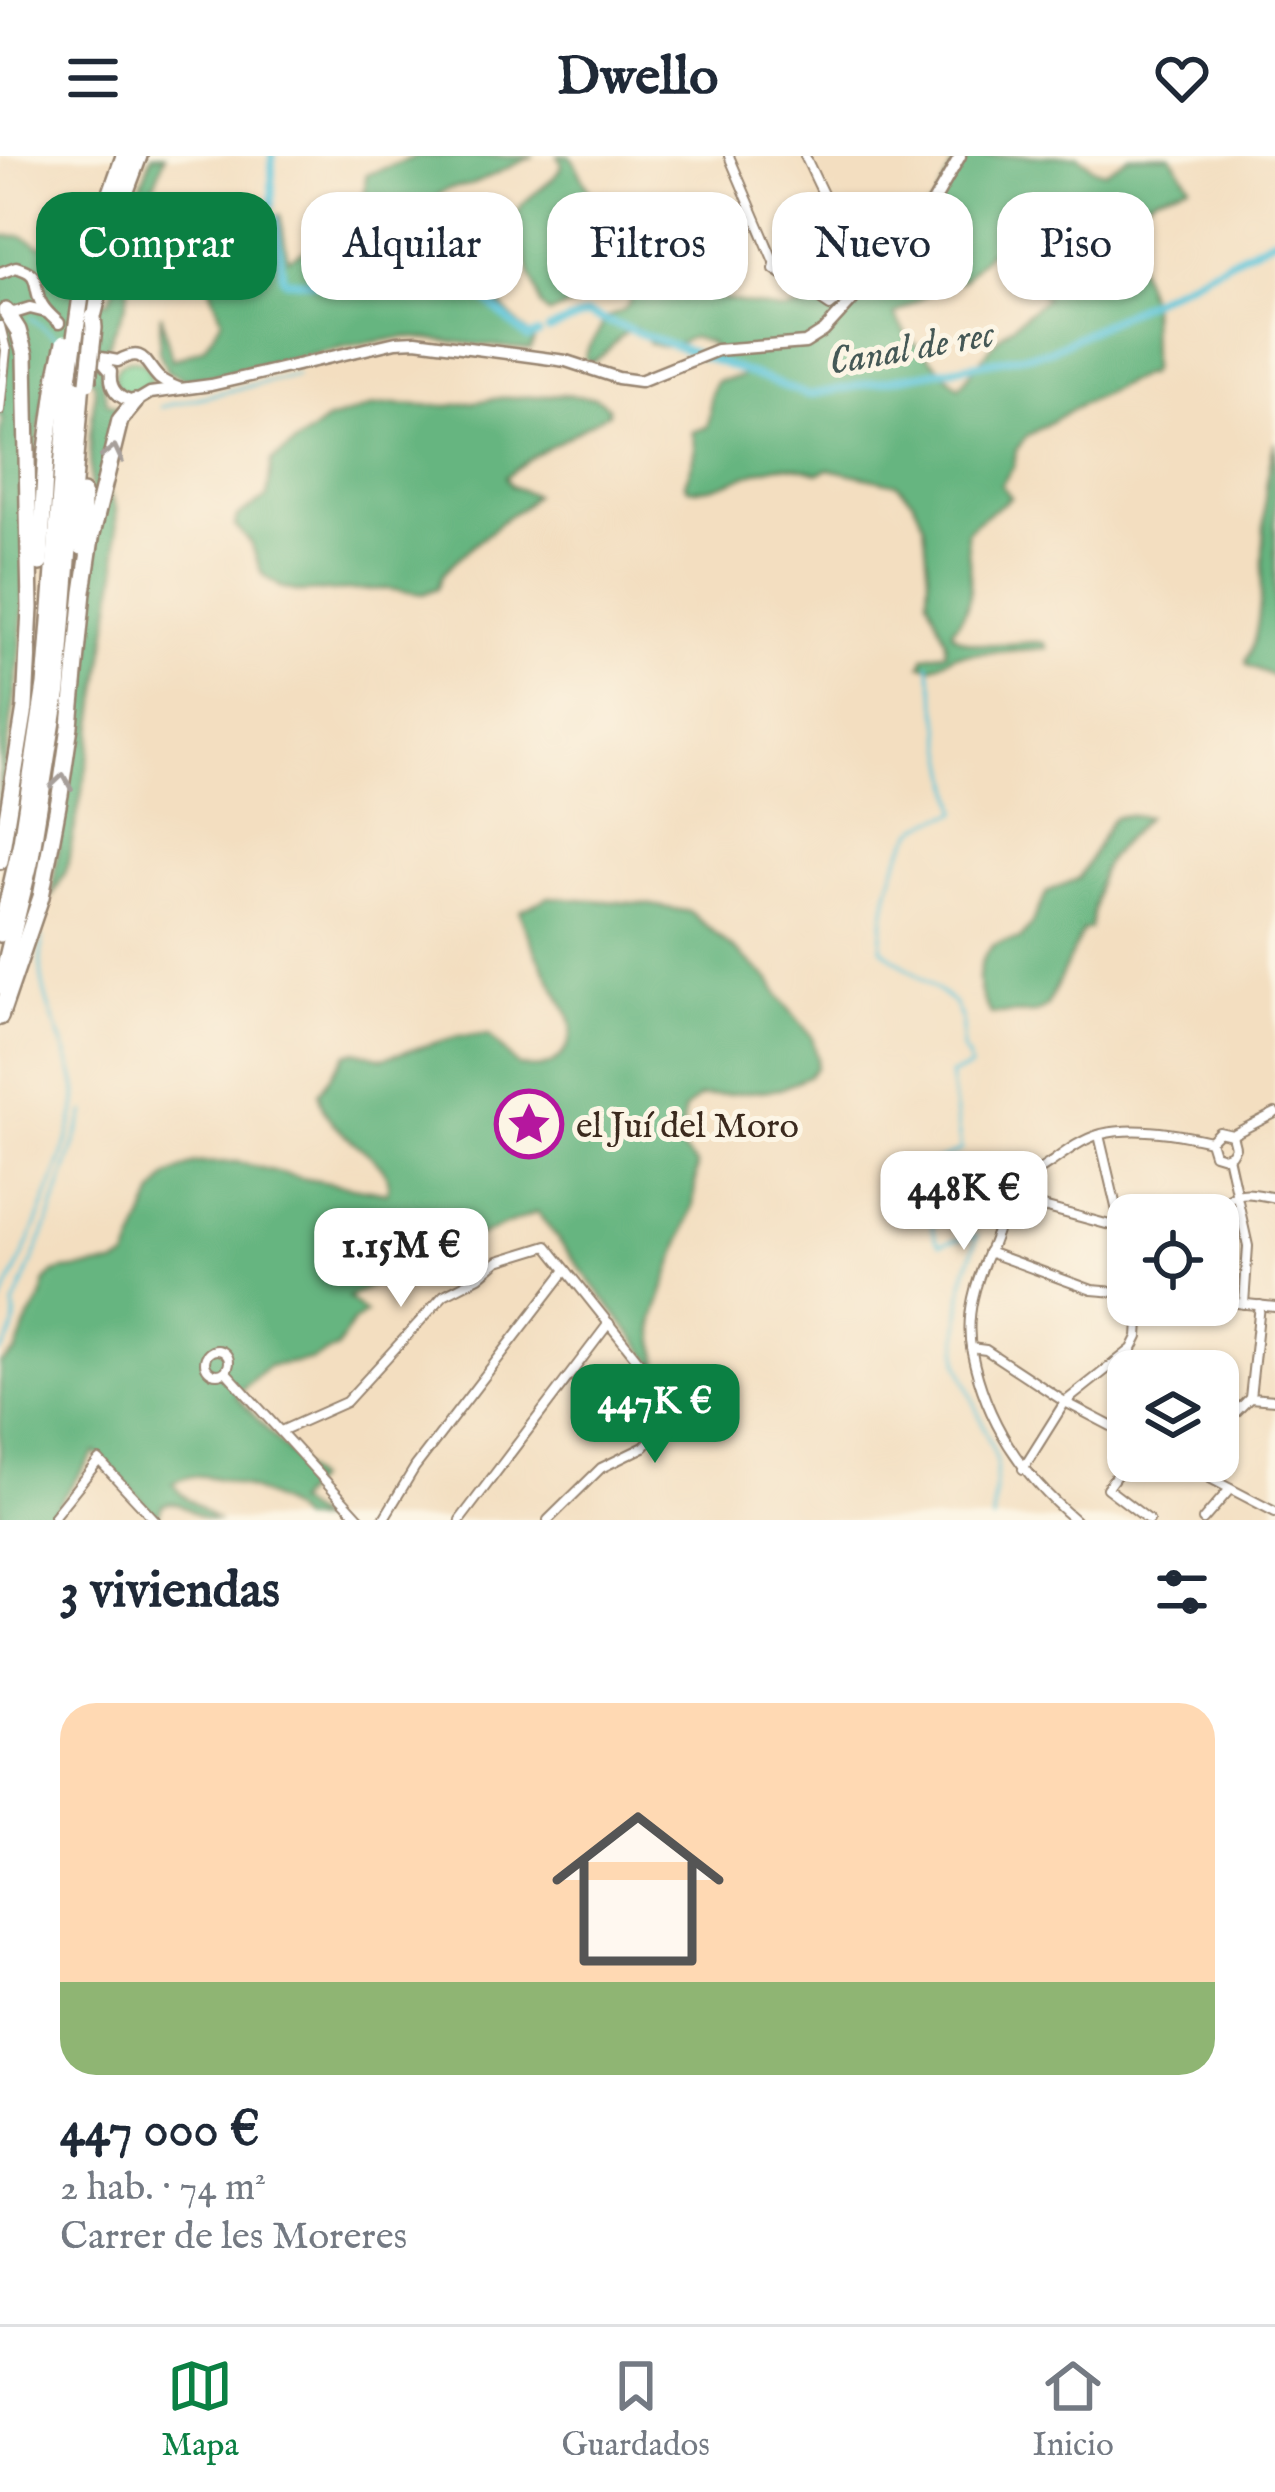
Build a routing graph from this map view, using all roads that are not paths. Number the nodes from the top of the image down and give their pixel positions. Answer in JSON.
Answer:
{"nodes":[{"id":1,"x":124,"y":156,"type":"edge"},
{"id":2,"x":139,"y":156,"type":"edge"},
{"id":3,"x":728,"y":156,"type":"edge"},
{"id":4,"x":805,"y":156,"type":"edge"},
{"id":5,"x":960,"y":156,"type":"edge"},
{"id":6,"x":822,"y":192,"type":"edge"},
{"id":7,"x":939,"y":192,"type":"edge"},
{"id":8,"x":772,"y":255,"type":"edge"},
{"id":9,"x":0,"y":273,"type":"edge"},
{"id":10,"x":36,"y":284,"type":"edge"},
{"id":11,"x":36,"y":298,"type":"edge"},
{"id":12,"x":40,"y":300,"type":"edge"},
{"id":13,"x":850,"y":300,"type":"edge"},
{"id":14,"x":30,"y":308,"type":"junction"},
{"id":15,"x":1,"y":312,"type":"edge"},
{"id":16,"x":46,"y":312,"type":"junction"},
{"id":17,"x":59,"y":322,"type":"dead end"},
{"id":18,"x":155,"y":373,"type":"junction"},
{"id":19,"x":74,"y":379,"type":"junction"},
{"id":20,"x":178,"y":388,"type":"junction"},
{"id":21,"x":143,"y":397,"type":"junction"},
{"id":22,"x":0,"y":410,"type":"edge"},
{"id":23,"x":82,"y":592,"type":"junction"},
{"id":24,"x":25,"y":708,"type":"junction"},
{"id":25,"x":0,"y":861,"type":"edge"},
{"id":26,"x":0,"y":934,"type":"edge"},
{"id":27,"x":0,"y":986,"type":"edge"},
{"id":28,"x":0,"y":1017,"type":"edge"},
{"id":29,"x":1275,"y":1113,"type":"edge"},
{"id":30,"x":1099,"y":1135,"type":"junction"},
{"id":31,"x":1232,"y":1135,"type":"junction"},
{"id":32,"x":1210,"y":1141,"type":"junction"},
{"id":33,"x":1228,"y":1156,"type":"junction"},
{"id":34,"x":1237,"y":1193,"type":"junction"},
{"id":35,"x":1116,"y":1194,"type":"edge"},
{"id":36,"x":1010,"y":1198,"type":"junction"},
{"id":37,"x":1275,"y":1198,"type":"edge"},
{"id":38,"x":1107,"y":1222,"type":"edge"},
{"id":39,"x":988,"y":1252,"type":"junction"},
{"id":40,"x":567,"y":1269,"type":"junction"},
{"id":41,"x":1107,"y":1291,"type":"edge"},
{"id":42,"x":1239,"y":1303,"type":"edge"},
{"id":43,"x":1244,"y":1304,"type":"junction"},
{"id":44,"x":1260,"y":1305,"type":"junction"},
{"id":45,"x":1275,"y":1306,"type":"edge"},
{"id":46,"x":609,"y":1323,"type":"junction"},
{"id":47,"x":1139,"y":1326,"type":"edge"},
{"id":48,"x":970,"y":1348,"type":"junction"},
{"id":49,"x":226,"y":1372,"type":"dead end"},
{"id":50,"x":1250,"y":1398,"type":"junction"},
{"id":51,"x":1275,"y":1400,"type":"edge"},
{"id":52,"x":1065,"y":1402,"type":"junction"},
{"id":53,"x":1239,"y":1409,"type":"edge"},
{"id":54,"x":1107,"y":1424,"type":"edge"},
{"id":55,"x":281,"y":1431,"type":"junction"},
{"id":56,"x":1023,"y":1469,"type":"junction"},
{"id":57,"x":1111,"y":1482,"type":"edge"},
{"id":58,"x":1218,"y":1482,"type":"edge"},
{"id":59,"x":1230,"y":1489,"type":"junction"},
{"id":60,"x":1275,"y":1512,"type":"edge"},
{"id":61,"x":560,"y":1516,"type":"edge"},
{"id":62,"x":54,"y":1518,"type":"edge"},
{"id":63,"x":355,"y":1518,"type":"edge"},
{"id":64,"x":154,"y":1520,"type":"edge"},
{"id":65,"x":383,"y":1520,"type":"edge"},
{"id":66,"x":460,"y":1520,"type":"edge"},
{"id":67,"x":548,"y":1520,"type":"edge"},
{"id":68,"x":1075,"y":1520,"type":"edge"},
{"id":69,"x":1149,"y":1520,"type":"edge"},
{"id":70,"x":1203,"y":1520,"type":"edge"}],
"edges":[{"from":1,"to":19,"type":"highway","bridge":true},
{"from":2,"to":19,"type":"highway","bridge":true},
{"from":3,"to":8,"type":"street"},
{"from":4,"to":6,"type":"street"},
{"from":5,"to":7,"type":"street"},
{"from":9,"to":10,"type":"street"},
{"from":11,"to":14,"type":"street"},
{"from":12,"to":16,"type":"street"},
{"from":13,"to":20,"type":"street"},
{"from":14,"to":15,"type":"street"},
{"from":14,"to":16,"type":"street"},
{"from":15,"to":22,"type":"street"},
{"from":15,"to":24,"type":"highway"},
{"from":16,"to":17,"type":"street"},
{"from":18,"to":20,"type":"street"},
{"from":18,"to":21,"type":"street"},
{"from":18,"to":21,"type":"street"},
{"from":19,"to":23,"type":"highway"},
{"from":19,"to":24,"type":"highway"},
{"from":19,"to":26,"type":"highway"},
{"from":19,"to":27,"type":"highway"},
{"from":20,"to":21,"type":"street"},
{"from":23,"to":21,"type":"highway","one_way":true},
{"from":28,"to":23,"type":"highway","one_way":true},
{"from":24,"to":25,"type":"highway"},
{"from":29,"to":31,"type":"street"},
{"from":30,"to":32,"type":"street"},
{"from":30,"to":35,"type":"street"},
{"from":30,"to":36,"type":"street"},
{"from":31,"to":32,"type":"street"},
{"from":31,"to":33,"type":"street"},
{"from":32,"to":33,"type":"street"},
{"from":33,"to":34,"type":"street"},
{"from":34,"to":37,"type":"street"},
{"from":34,"to":43,"type":"street"},
{"from":36,"to":38,"type":"street"},
{"from":36,"to":39,"type":"street"},
{"from":39,"to":41,"type":"street"},
{"from":39,"to":48,"type":"street"},
{"from":40,"to":46,"type":"street"},
{"from":40,"to":55,"type":"street"},
{"from":40,"to":65,"type":"street"},
{"from":42,"to":43,"type":"street"},
{"from":43,"to":44,"type":"street"},
{"from":44,"to":45,"type":"street"},
{"from":44,"to":50,"type":"street"},
{"from":46,"to":61,"type":"street"},
{"from":46,"to":66,"type":"street"},
{"from":47,"to":52,"type":"street"},
{"from":48,"to":52,"type":"street"},
{"from":48,"to":56,"type":"street"},
{"from":49,"to":55,"type":"street"},
{"from":50,"to":51,"type":"street"},
{"from":50,"to":53,"type":"street"},
{"from":52,"to":54,"type":"street"},
{"from":52,"to":56,"type":"street"},
{"from":55,"to":63,"type":"street"},
{"from":56,"to":68,"type":"street"},
{"from":57,"to":69,"type":"street"},
{"from":58,"to":59,"type":"street"},
{"from":59,"to":60,"type":"street"},
{"from":59,"to":70,"type":"street"},
{"from":61,"to":67,"type":"street"},
{"from":62,"to":64,"type":"street"}]}
